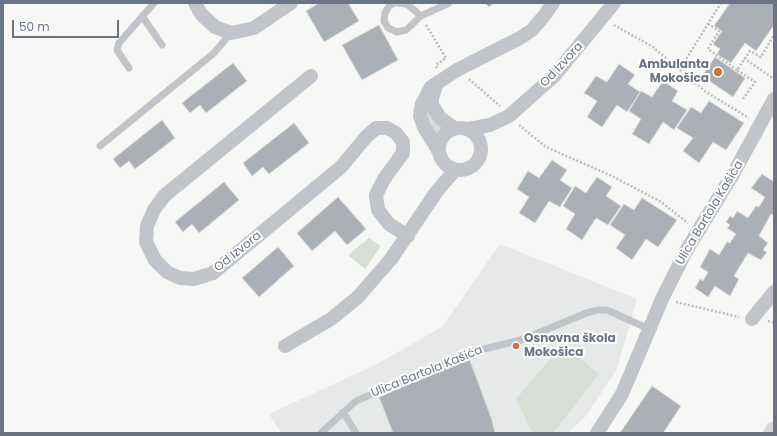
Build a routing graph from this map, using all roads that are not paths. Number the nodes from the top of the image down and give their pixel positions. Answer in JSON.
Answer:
{"nodes":[{"id":1,"x":154,"y":3,"type":"edge"},
{"id":2,"x":195,"y":3,"type":"edge"},
{"id":3,"x":291,"y":3,"type":"edge"},
{"id":4,"x":395,"y":3,"type":"edge"},
{"id":5,"x":449,"y":3,"type":"edge"},
{"id":6,"x":553,"y":3,"type":"edge"},
{"id":7,"x":614,"y":3,"type":"edge"},
{"id":8,"x":142,"y":16,"type":"junction"},
{"id":9,"x":421,"y":16,"type":"junction"},
{"id":10,"x":231,"y":33,"type":"junction"},
{"id":11,"x":162,"y":45,"type":"dead end"},
{"id":12,"x":129,"y":68,"type":"dead end"},
{"id":13,"x":311,"y":76,"type":"dead end"},
{"id":14,"x":438,"y":82,"type":"junction"},
{"id":15,"x":774,"y":99,"type":"edge"},
{"id":16,"x":502,"y":120,"type":"junction"},
{"id":17,"x":454,"y":128,"type":"junction"},
{"id":18,"x":468,"y":129,"type":"junction"},
{"id":19,"x":100,"y":146,"type":"dead end"},
{"id":20,"x":439,"y":153,"type":"junction"},
{"id":21,"x":480,"y":155,"type":"junction"},
{"id":22,"x":455,"y":170,"type":"junction"},
{"id":23,"x":437,"y":191,"type":"junction"},
{"id":24,"x":408,"y":236,"type":"junction"},
{"id":25,"x":774,"y":292,"type":"edge"},
{"id":26,"x":752,"y":319,"type":"dead end"},
{"id":27,"x":649,"y":329,"type":"junction"},
{"id":28,"x":285,"y":346,"type":"dead end"},
{"id":29,"x":343,"y":412,"type":"junction"},
{"id":30,"x":321,"y":433,"type":"edge"},
{"id":31,"x":356,"y":433,"type":"edge"},
{"id":32,"x":597,"y":433,"type":"edge"}],
"edges":[{"from":1,"to":8,"type":"lane"},
{"from":2,"to":10,"type":"street"},
{"from":3,"to":10,"type":"street"},
{"from":4,"to":9,"type":"lane"},
{"from":4,"to":9,"type":"lane"},
{"from":5,"to":9,"type":"lane"},
{"from":6,"to":14,"type":"street"},
{"from":7,"to":16,"type":"street","name":"Od Izvora"},
{"from":8,"to":11,"type":"lane"},
{"from":8,"to":12,"type":"lane"},
{"from":10,"to":19,"type":"lane"},
{"from":13,"to":24,"type":"street","name":"Od Izvora"},
{"from":14,"to":17,"type":"street"},
{"from":14,"to":20,"type":"street"},
{"from":15,"to":27,"type":"street","name":"Ulica Bartola Kašića"},
{"from":16,"to":18,"type":"street","name":"Od Izvora"},
{"from":16,"to":21,"type":"street","name":"Od Izvora"},
{"from":17,"to":18,"type":"street"},
{"from":17,"to":20,"type":"street"},
{"from":18,"to":21,"type":"street"},
{"from":20,"to":22,"type":"street"},
{"from":20,"to":23,"type":"street"},
{"from":21,"to":22,"type":"street"},
{"from":22,"to":23,"type":"street"},
{"from":23,"to":24,"type":"street"},
{"from":24,"to":28,"type":"street"},
{"from":25,"to":26,"type":"street"},
{"from":27,"to":29,"type":"lane","name":"Ulica Bartola Kašića"},
{"from":27,"to":32,"type":"street","name":"Ulica Bartola Kašića"},
{"from":29,"to":30,"type":"lane","name":"Ulica Bartola Kašića"},
{"from":29,"to":31,"type":"lane"}]}
